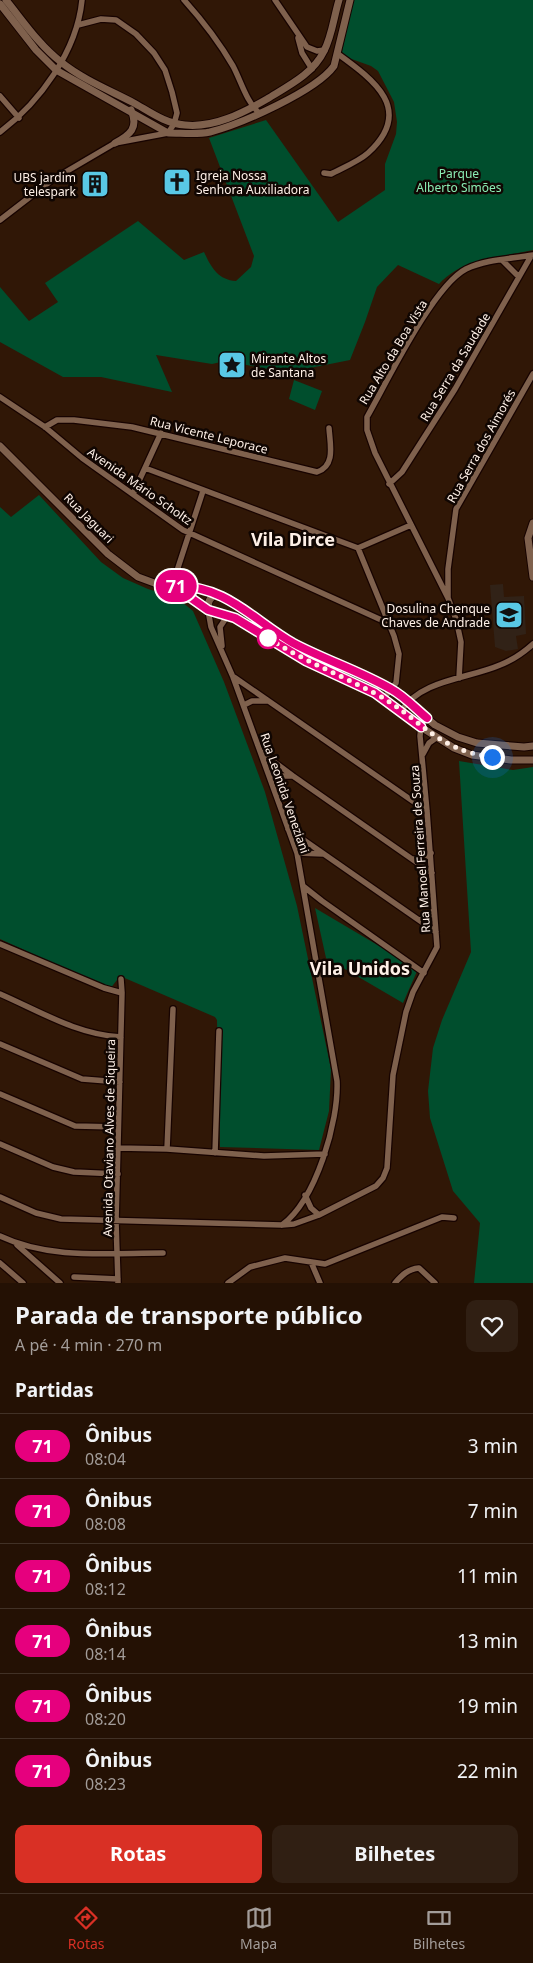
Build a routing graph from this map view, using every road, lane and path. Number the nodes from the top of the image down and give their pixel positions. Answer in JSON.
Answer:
{"nodes":[{"id":1,"x":6,"y":0,"type":"edge"},
{"id":2,"x":82,"y":0,"type":"edge"},
{"id":3,"x":184,"y":0,"type":"edge"},
{"id":4,"x":275,"y":0,"type":"edge"},
{"id":5,"x":338,"y":0,"type":"edge"},
{"id":6,"x":350,"y":0,"type":"edge"},
{"id":7,"x":0,"y":4,"type":"edge"},
{"id":8,"x":78,"y":25,"type":"junction"},
{"id":9,"x":296,"y":33,"type":"junction"},
{"id":10,"x":325,"y":50,"type":"junction"},
{"id":11,"x":338,"y":54,"type":"junction"},
{"id":12,"x":60,"y":62,"type":"junction"},
{"id":13,"x":312,"y":68,"type":"junction"},
{"id":14,"x":56,"y":70,"type":"junction"},
{"id":15,"x":322,"y":78,"type":"junction"},
{"id":16,"x":0,"y":96,"type":"edge"},
{"id":17,"x":253,"y":107,"type":"junction"},
{"id":18,"x":130,"y":110,"type":"junction"},
{"id":19,"x":259,"y":113,"type":"junction"},
{"id":20,"x":18,"y":118,"type":"junction"},
{"id":21,"x":174,"y":124,"type":"junction"},
{"id":22,"x":0,"y":132,"type":"edge"},
{"id":23,"x":168,"y":133,"type":"junction"},
{"id":24,"x":115,"y":143,"type":"junction"},
{"id":25,"x":324,"y":173,"type":"dead end"},
{"id":26,"x":0,"y":220,"type":"edge"},
{"id":27,"x":532,"y":255,"type":"edge"},
{"id":28,"x":502,"y":260,"type":"junction"},
{"id":29,"x":520,"y":276,"type":"junction"},
{"id":30,"x":533,"y":374,"type":"edge"},
{"id":31,"x":0,"y":397,"type":"edge"},
{"id":32,"x":45,"y":427,"type":"junction"},
{"id":33,"x":329,"y":428,"type":"dead end"},
{"id":34,"x":161,"y":433,"type":"junction"},
{"id":35,"x":0,"y":446,"type":"edge"},
{"id":36,"x":145,"y":468,"type":"junction"},
{"id":37,"x":389,"y":484,"type":"junction"},
{"id":38,"x":203,"y":491,"type":"junction"},
{"id":39,"x":133,"y":494,"type":"junction"},
{"id":40,"x":533,"y":523,"type":"edge"},
{"id":41,"x":411,"y":525,"type":"junction"},
{"id":42,"x":190,"y":533,"type":"junction"},
{"id":43,"x":358,"y":548,"type":"junction"},
{"id":44,"x":533,"y":577,"type":"edge"},
{"id":45,"x":173,"y":586,"type":"junction"},
{"id":46,"x":216,"y":594,"type":"junction"},
{"id":47,"x":448,"y":598,"type":"junction"},
{"id":48,"x":233,"y":601,"type":"junction"},
{"id":49,"x":208,"y":610,"type":"junction"},
{"id":50,"x":228,"y":616,"type":"junction"},
{"id":51,"x":388,"y":623,"type":"junction"},
{"id":52,"x":533,"y":644,"type":"edge"},
{"id":53,"x":224,"y":656,"type":"junction"},
{"id":54,"x":233,"y":677,"type":"junction"},
{"id":55,"x":459,"y":678,"type":"junction"},
{"id":56,"x":392,"y":689,"type":"junction"},
{"id":57,"x":384,"y":698,"type":"junction"},
{"id":58,"x":270,"y":701,"type":"junction"},
{"id":59,"x":408,"y":702,"type":"junction"},
{"id":60,"x":244,"y":705,"type":"junction"},
{"id":61,"x":401,"y":712,"type":"junction"},
{"id":62,"x":421,"y":727,"type":"junction"},
{"id":63,"x":436,"y":738,"type":"junction"},
{"id":64,"x":533,"y":746,"type":"edge"},
{"id":65,"x":261,"y":752,"type":"junction"},
{"id":66,"x":422,"y":756,"type":"junction"},
{"id":67,"x":533,"y":760,"type":"edge"},
{"id":68,"x":270,"y":776,"type":"junction"},
{"id":69,"x":293,"y":776,"type":"junction"},
{"id":70,"x":425,"y":791,"type":"junction"},
{"id":71,"x":413,"y":799,"type":"junction"},
{"id":72,"x":428,"y":811,"type":"junction"},
{"id":73,"x":288,"y":829,"type":"junction"},
{"id":74,"x":297,"y":853,"type":"junction"},
{"id":75,"x":431,"y":853,"type":"junction"},
{"id":76,"x":323,"y":854,"type":"junction"},
{"id":77,"x":414,"y":859,"type":"junction"},
{"id":78,"x":432,"y":873,"type":"junction"},
{"id":79,"x":303,"y":886,"type":"junction"},
{"id":80,"x":322,"y":902,"type":"junction"},
{"id":81,"x":306,"y":904,"type":"junction"},
{"id":82,"x":434,"y":910,"type":"junction"},
{"id":83,"x":420,"y":920,"type":"junction"},
{"id":84,"x":436,"y":932,"type":"junction"},
{"id":85,"x":0,"y":944,"type":"edge"},
{"id":86,"x":424,"y":972,"type":"junction"},
{"id":87,"x":121,"y":979,"type":"dead end"},
{"id":88,"x":122,"y":993,"type":"junction"},
{"id":89,"x":0,"y":994,"type":"edge"},
{"id":90,"x":173,"y":1009,"type":"dead end"},
{"id":91,"x":219,"y":1031,"type":"dead end"},
{"id":92,"x":121,"y":1037,"type":"junction"},
{"id":93,"x":0,"y":1044,"type":"edge"},
{"id":94,"x":120,"y":1082,"type":"junction"},
{"id":95,"x":0,"y":1094,"type":"edge"},
{"id":96,"x":118,"y":1128,"type":"junction"},
{"id":97,"x":0,"y":1144,"type":"edge"},
{"id":98,"x":118,"y":1148,"type":"junction"},
{"id":99,"x":167,"y":1149,"type":"junction"},
{"id":100,"x":215,"y":1153,"type":"junction"},
{"id":101,"x":324,"y":1154,"type":"junction"},
{"id":102,"x":118,"y":1174,"type":"junction"},
{"id":103,"x":305,"y":1196,"type":"junction"},
{"id":104,"x":0,"y":1197,"type":"edge"},
{"id":105,"x":319,"y":1215,"type":"junction"},
{"id":106,"x":454,"y":1218,"type":"dead end"},
{"id":107,"x":116,"y":1221,"type":"junction"},
{"id":108,"x":282,"y":1225,"type":"junction"},
{"id":109,"x":0,"y":1236,"type":"edge"},
{"id":110,"x":16,"y":1244,"type":"junction"},
{"id":111,"x":117,"y":1253,"type":"junction"},
{"id":112,"x":162,"y":1253,"type":"dead end"},
{"id":113,"x":311,"y":1262,"type":"junction"},
{"id":114,"x":0,"y":1264,"type":"edge"},
{"id":115,"x":74,"y":1277,"type":"dead end"},
{"id":116,"x":118,"y":1281,"type":"edge"},
{"id":117,"x":23,"y":1283,"type":"edge"},
{"id":118,"x":60,"y":1283,"type":"edge"},
{"id":119,"x":228,"y":1283,"type":"edge"},
{"id":120,"x":320,"y":1283,"type":"edge"},
{"id":121,"x":395,"y":1283,"type":"edge"},
{"id":122,"x":435,"y":1283,"type":"edge"}],
"edges":[{"from":1,"to":12,"type":"street"},
{"from":2,"to":8,"type":"street"},
{"from":3,"to":17,"type":"street"},
{"from":4,"to":9,"type":"street"},
{"from":5,"to":10,"type":"street"},
{"from":6,"to":11,"type":"street"},
{"from":7,"to":14,"type":"street"},
{"from":8,"to":12,"type":"street"},
{"from":8,"to":21,"type":"street"},
{"from":9,"to":10,"type":"street"},
{"from":9,"to":13,"type":"street"},
{"from":10,"to":11,"type":"street"},
{"from":10,"to":13,"type":"street"},
{"from":11,"to":15,"type":"street"},
{"from":11,"to":25,"type":"street"},
{"from":12,"to":14,"type":"street"},
{"from":12,"to":21,"type":"street"},
{"from":13,"to":15,"type":"street"},
{"from":13,"to":17,"type":"street"},
{"from":14,"to":18,"type":"street"},
{"from":14,"to":20,"type":"street"},
{"from":15,"to":19,"type":"street"},
{"from":16,"to":20,"type":"street"},
{"from":17,"to":19,"type":"street"},
{"from":17,"to":21,"type":"street"},
{"from":18,"to":23,"type":"street"},
{"from":18,"to":24,"type":"street"},
{"from":19,"to":23,"type":"street"},
{"from":20,"to":22,"type":"street"},
{"from":21,"to":23,"type":"street"},
{"from":23,"to":24,"type":"street"},
{"from":24,"to":26,"type":"street"},
{"from":27,"to":28,"type":"street","name":"Rua Alto da Boa Vista"},
{"from":27,"to":29,"type":"street","name":"Rua Serra da Saudade"},
{"from":28,"to":29,"type":"street"},
{"from":28,"to":37,"type":"street","name":"Rua Alto da Boa Vista"},
{"from":29,"to":37,"type":"street","name":"Rua Serra da Saudade"},
{"from":30,"to":47,"type":"street","name":"Rua Serra dos Aimorés"},
{"from":31,"to":32,"type":"street","name":"Avenida Mário Scholtz"},
{"from":32,"to":34,"type":"street","name":"Rua Vicente Leporace"},
{"from":32,"to":39,"type":"street","name":"Avenida Mário Scholtz"},
{"from":33,"to":34,"type":"street","name":"Rua Vicente Leporace"},
{"from":34,"to":36,"type":"street"},
{"from":35,"to":45,"type":"street","name":"Rua Jaguari"},
{"from":36,"to":38,"type":"street"},
{"from":36,"to":39,"type":"street"},
{"from":37,"to":41,"type":"street","name":"Rua Alto da Boa Vista"},
{"from":38,"to":42,"type":"street"},
{"from":38,"to":43,"type":"street"},
{"from":39,"to":42,"type":"street","name":"Avenida Mário Scholtz"},
{"from":40,"to":44,"type":"street"},
{"from":41,"to":43,"type":"street"},
{"from":41,"to":47,"type":"street","name":"Rua Alto da Boa Vista"},
{"from":42,"to":45,"type":"street"},
{"from":42,"to":51,"type":"street","name":"Avenida Mário Scholtz"},
{"from":43,"to":51,"type":"street"},
{"from":45,"to":46,"type":"street","name":"Rua Jaguari"},
{"from":45,"to":49,"type":"street","name":"Rua Jaguari"},
{"from":46,"to":48,"type":"street","name":"Rua Jaguari"},
{"from":46,"to":49,"type":"street"},
{"from":47,"to":55,"type":"street","name":"Rua Serra dos Aimorés"},
{"from":48,"to":50,"type":"street"},
{"from":48,"to":56,"type":"street","name":"Rua Jaguari"},
{"from":49,"to":50,"type":"street","name":"Rua Jaguari"},
{"from":49,"to":53,"type":"street","name":"Rua Leonida Veneziani"},
{"from":50,"to":53,"type":"street"},
{"from":50,"to":57,"type":"street","name":"Rua Jaguari"},
{"from":51,"to":56,"type":"street"},
{"from":52,"to":55,"type":"street"},
{"from":53,"to":54,"type":"street","name":"Rua Leonida Veneziani"},
{"from":54,"to":58,"type":"street"},
{"from":54,"to":60,"type":"street","name":"Rua Leonida Veneziani"},
{"from":55,"to":59,"type":"street"},
{"from":56,"to":57,"type":"street"},
{"from":56,"to":59,"type":"street","name":"Rua Jaguari"},
{"from":57,"to":61,"type":"street","name":"Rua Jaguari"},
{"from":58,"to":60,"type":"street"},
{"from":58,"to":71,"type":"street"},
{"from":59,"to":61,"type":"street"},
{"from":59,"to":64,"type":"street","name":"Rua Jaguari"},
{"from":60,"to":65,"type":"street","name":"Rua Leonida Veneziani"},
{"from":61,"to":62,"type":"street","name":"Rua Jaguari"},
{"from":62,"to":63,"type":"street","name":"Rua Jaguari"},
{"from":62,"to":66,"type":"street","name":"Rua Manoel Ferreira de Souza"},
{"from":63,"to":66,"type":"street","name":"Rua Manoel Ferreira de Souza"},
{"from":63,"to":67,"type":"street","name":"Rua Jaguari"},
{"from":65,"to":68,"type":"street","name":"Rua Leonida Veneziani"},
{"from":65,"to":69,"type":"street"},
{"from":66,"to":70,"type":"street","name":"Rua Manoel Ferreira de Souza"},
{"from":68,"to":69,"type":"street"},
{"from":68,"to":73,"type":"street","name":"Rua Leonida Veneziani"},
{"from":69,"to":77,"type":"street"},
{"from":70,"to":71,"type":"street"},
{"from":70,"to":72,"type":"street","name":"Rua Manoel Ferreira de Souza"},
{"from":71,"to":72,"type":"street"},
{"from":72,"to":75,"type":"street","name":"Rua Manoel Ferreira de Souza"},
{"from":73,"to":74,"type":"street","name":"Rua Leonida Veneziani"},
{"from":73,"to":76,"type":"street"},
{"from":74,"to":76,"type":"street"},
{"from":74,"to":79,"type":"street","name":"Rua Leonida Veneziani"},
{"from":75,"to":77,"type":"street"},
{"from":75,"to":78,"type":"street","name":"Rua Manoel Ferreira de Souza"},
{"from":76,"to":83,"type":"street"},
{"from":77,"to":78,"type":"street"},
{"from":78,"to":82,"type":"street","name":"Rua Manoel Ferreira de Souza"},
{"from":79,"to":80,"type":"street"},
{"from":79,"to":81,"type":"street","name":"Rua Leonida Veneziani"},
{"from":80,"to":81,"type":"street"},
{"from":80,"to":86,"type":"street"},
{"from":81,"to":101,"type":"street","name":"Rua Leonida Veneziani"},
{"from":82,"to":83,"type":"street"},
{"from":82,"to":84,"type":"street","name":"Rua Manoel Ferreira de Souza"},
{"from":83,"to":84,"type":"street"},
{"from":84,"to":86,"type":"street","name":"Rua Manoel Ferreira de Souza"},
{"from":85,"to":88,"type":"street"},
{"from":86,"to":105,"type":"street","name":"Rua Manoel Ferreira de Souza"},
{"from":87,"to":88,"type":"street","name":"Avenida Otaviano Alves de Siqueira"},
{"from":88,"to":92,"type":"street","name":"Avenida Otaviano Alves de Siqueira"},
{"from":89,"to":92,"type":"street"},
{"from":90,"to":99,"type":"street"},
{"from":91,"to":100,"type":"street"},
{"from":92,"to":94,"type":"street","name":"Avenida Otaviano Alves de Siqueira"},
{"from":93,"to":94,"type":"street"},
{"from":94,"to":96,"type":"street","name":"Avenida Otaviano Alves de Siqueira"},
{"from":95,"to":96,"type":"street"},
{"from":96,"to":98,"type":"street","name":"Avenida Otaviano Alves de Siqueira"},
{"from":97,"to":102,"type":"street"},
{"from":98,"to":99,"type":"street"},
{"from":98,"to":102,"type":"street","name":"Avenida Otaviano Alves de Siqueira"},
{"from":99,"to":100,"type":"street"},
{"from":100,"to":101,"type":"street"},
{"from":101,"to":103,"type":"street","name":"Rua Leonida Veneziani"},
{"from":102,"to":107,"type":"street","name":"Avenida Otaviano Alves de Siqueira"},
{"from":103,"to":105,"type":"street"},
{"from":103,"to":108,"type":"street","name":"Rua Leonida Veneziani"},
{"from":104,"to":107,"type":"street","name":"Rua Manoel Ferreira de Souza"},
{"from":105,"to":108,"type":"street","name":"Rua Manoel Ferreira de Souza"},
{"from":106,"to":113,"type":"street"},
{"from":107,"to":108,"type":"street","name":"Rua Manoel Ferreira de Souza"},
{"from":107,"to":111,"type":"street","name":"Avenida Otaviano Alves de Siqueira"},
{"from":109,"to":110,"type":"street"},
{"from":110,"to":111,"type":"street"},
{"from":110,"to":118,"type":"street"},
{"from":111,"to":112,"type":"street"},
{"from":111,"to":116,"type":"street","name":"Avenida Otaviano Alves de Siqueira"},
{"from":113,"to":119,"type":"street"},
{"from":113,"to":120,"type":"street"},
{"from":114,"to":117,"type":"street"},
{"from":115,"to":116,"type":"street"},
{"from":121,"to":122,"type":"street"}]}
